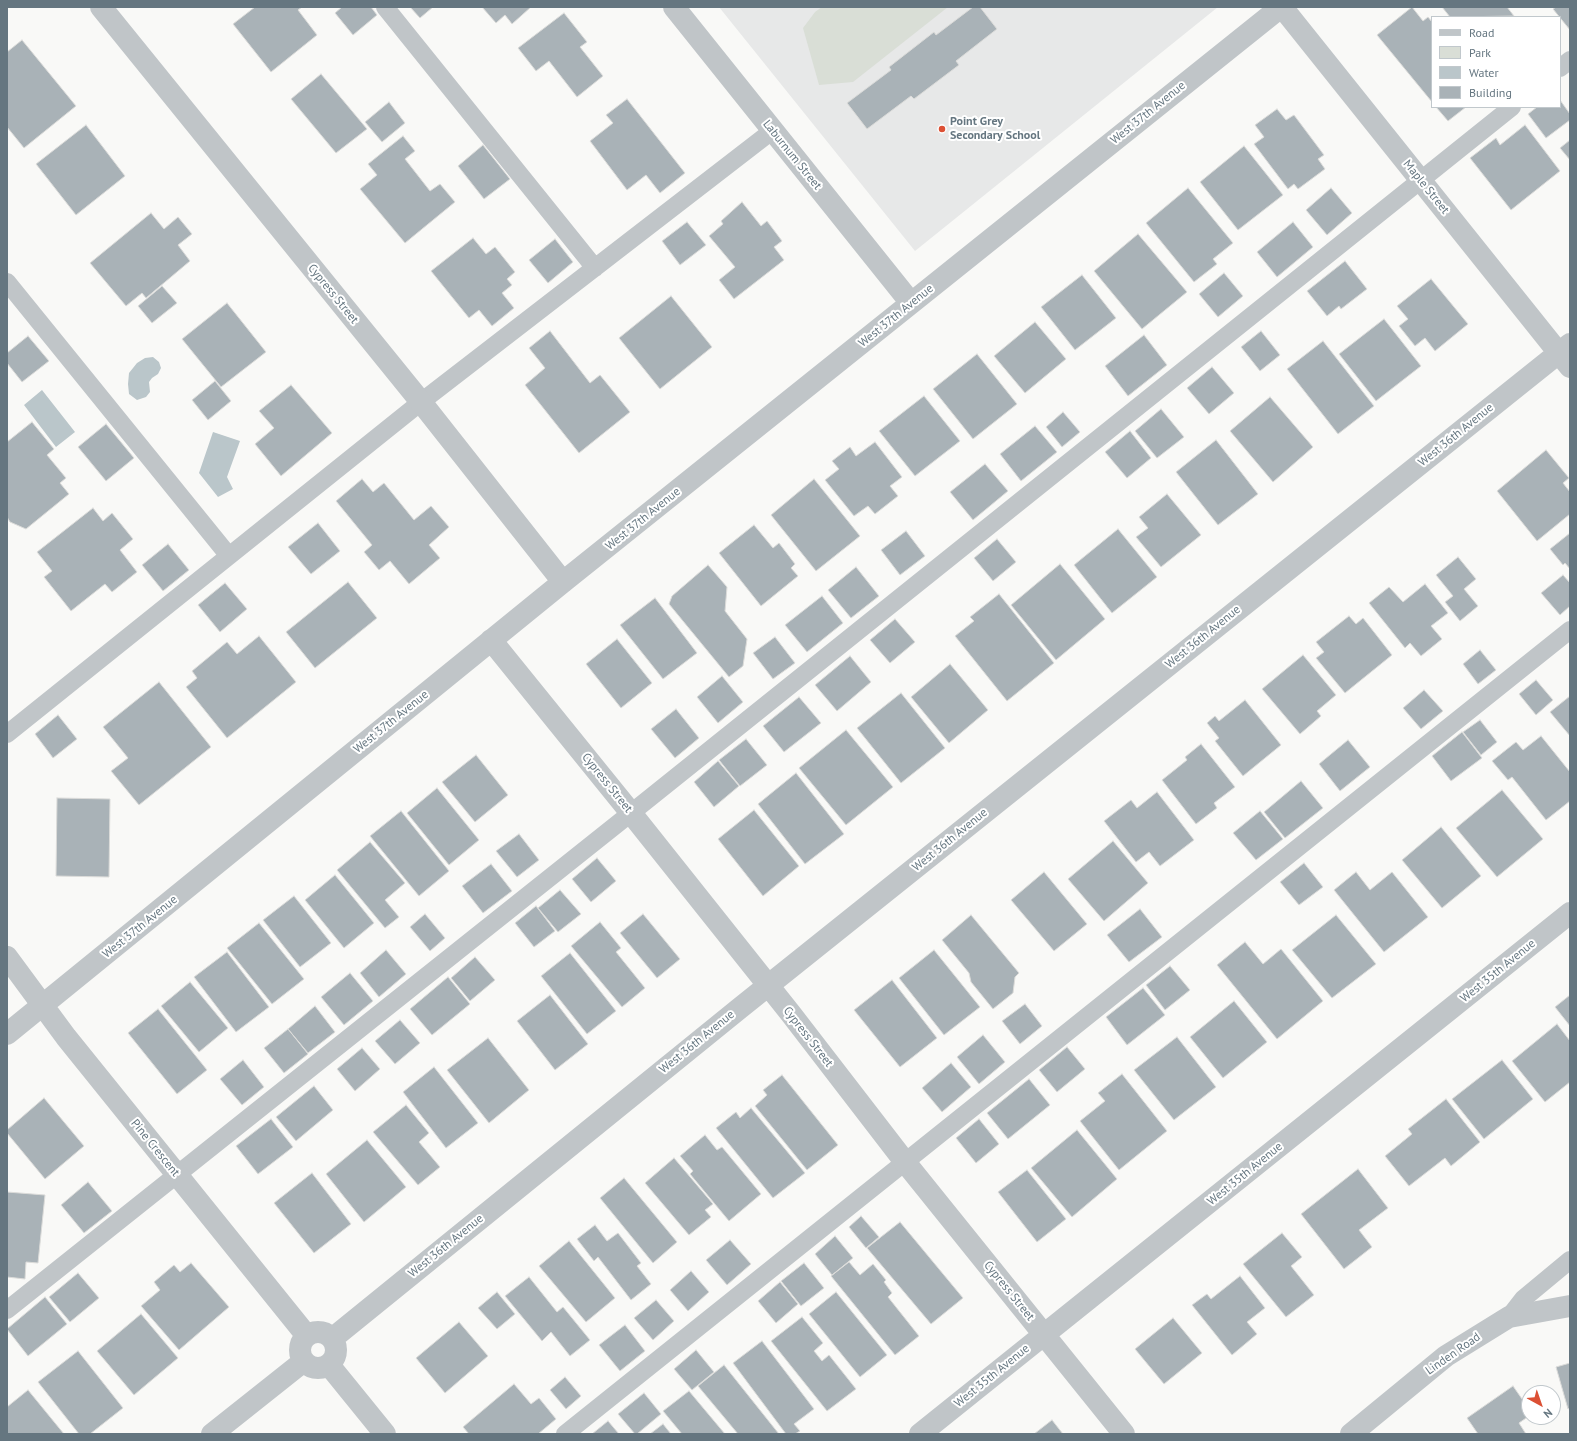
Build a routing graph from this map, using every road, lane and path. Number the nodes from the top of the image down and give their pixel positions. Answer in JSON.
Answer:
{"nodes":[{"id":1,"x":101,"y":7,"type":"edge"},
{"id":2,"x":385,"y":7,"type":"edge"},
{"id":3,"x":674,"y":7,"type":"edge"},
{"id":4,"x":1282,"y":7,"type":"edge"},
{"id":5,"x":1570,"y":60,"type":"edge"},
{"id":6,"x":1561,"y":67,"type":"edge"},
{"id":7,"x":1511,"y":108,"type":"edge"},
{"id":8,"x":772,"y":131,"type":"junction"},
{"id":9,"x":1420,"y":181,"type":"junction"},
{"id":10,"x":595,"y":268,"type":"junction"},
{"id":11,"x":7,"y":282,"type":"edge"},
{"id":12,"x":911,"y":303,"type":"junction"},
{"id":13,"x":1566,"y":355,"type":"edge"},
{"id":14,"x":421,"y":402,"type":"junction"},
{"id":15,"x":229,"y":556,"type":"junction"},
{"id":16,"x":563,"y":582,"type":"junction"},
{"id":17,"x":1570,"y":630,"type":"edge"},
{"id":18,"x":491,"y":640,"type":"junction"},
{"id":19,"x":7,"y":734,"type":"edge"},
{"id":20,"x":631,"y":813,"type":"junction"},
{"id":21,"x":1570,"y":913,"type":"edge"},
{"id":22,"x":7,"y":957,"type":"edge"},
{"id":23,"x":768,"y":986,"type":"junction"},
{"id":24,"x":43,"y":1006,"type":"junction"},
{"id":25,"x":7,"y":1034,"type":"edge"},
{"id":26,"x":905,"y":1162,"type":"junction"},
{"id":27,"x":176,"y":1175,"type":"junction"},
{"id":28,"x":1570,"y":1260,"type":"edge"},
{"id":29,"x":1570,"y":1306,"type":"edge"},
{"id":30,"x":7,"y":1310,"type":"edge"},
{"id":31,"x":1509,"y":1317,"type":"junction"},
{"id":32,"x":1044,"y":1335,"type":"junction"},
{"id":33,"x":307,"y":1336,"type":"junction"},
{"id":34,"x":332,"y":1338,"type":"junction"},
{"id":35,"x":304,"y":1361,"type":"junction"},
{"id":36,"x":329,"y":1365,"type":"junction"},
{"id":37,"x":212,"y":1434,"type":"edge"},
{"id":38,"x":385,"y":1434,"type":"edge"},
{"id":39,"x":565,"y":1434,"type":"edge"},
{"id":40,"x":920,"y":1434,"type":"edge"},
{"id":41,"x":1124,"y":1434,"type":"edge"},
{"id":42,"x":1351,"y":1434,"type":"edge"}],
"edges":[{"from":1,"to":14,"type":"street","name":"Cypress Street"},
{"from":2,"to":10,"type":"lane"},
{"from":3,"to":8,"type":"street","name":"Laburnum Street"},
{"from":4,"to":9,"type":"street","name":"Maple Street"},
{"from":4,"to":12,"type":"street","name":"West 37th Avenue"},
{"from":5,"to":6,"type":"lane"},
{"from":7,"to":9,"type":"lane"},
{"from":8,"to":10,"type":"lane"},
{"from":8,"to":12,"type":"street","name":"Laburnum Street"},
{"from":9,"to":13,"type":"street","name":"Maple Street"},
{"from":9,"to":20,"type":"lane"},
{"from":10,"to":14,"type":"lane"},
{"from":11,"to":15,"type":"lane"},
{"from":12,"to":16,"type":"street","name":"West 37th Avenue"},
{"from":13,"to":23,"type":"street","name":"West 36th Avenue"},
{"from":14,"to":15,"type":"lane"},
{"from":14,"to":16,"type":"street","name":"Cypress Street"},
{"from":15,"to":19,"type":"lane"},
{"from":16,"to":18,"type":"street","name":"West 37th Avenue"},
{"from":17,"to":26,"type":"lane"},
{"from":18,"to":20,"type":"street","name":"Cypress Street"},
{"from":18,"to":24,"type":"street","name":"West 37th Avenue"},
{"from":20,"to":23,"type":"street","name":"Cypress Street"},
{"from":20,"to":27,"type":"lane"},
{"from":21,"to":32,"type":"street","name":"West 35th Avenue"},
{"from":22,"to":24,"type":"street","name":"Pine Crescent"},
{"from":23,"to":26,"type":"street","name":"Cypress Street"},
{"from":23,"to":34,"type":"street","name":"West 36th Avenue"},
{"from":24,"to":25,"type":"street","name":"West 37th Avenue"},
{"from":24,"to":27,"type":"street","name":"Pine Crescent"},
{"from":26,"to":32,"type":"street","name":"Cypress Street"},
{"from":26,"to":39,"type":"lane"},
{"from":27,"to":30,"type":"lane"},
{"from":27,"to":33,"type":"street","name":"Pine Crescent"},
{"from":28,"to":31,"type":"lane"},
{"from":29,"to":31,"type":"street","name":"Linden Road"},
{"from":31,"to":42,"type":"street","name":"Linden Road"},
{"from":32,"to":40,"type":"street","name":"West 35th Avenue"},
{"from":32,"to":41,"type":"street","name":"Cypress Street"},
{"from":33,"to":34,"type":"street"},
{"from":33,"to":35,"type":"street"},
{"from":34,"to":36,"type":"street"},
{"from":35,"to":36,"type":"street"},
{"from":35,"to":37,"type":"street"},
{"from":36,"to":38,"type":"street"}]}
